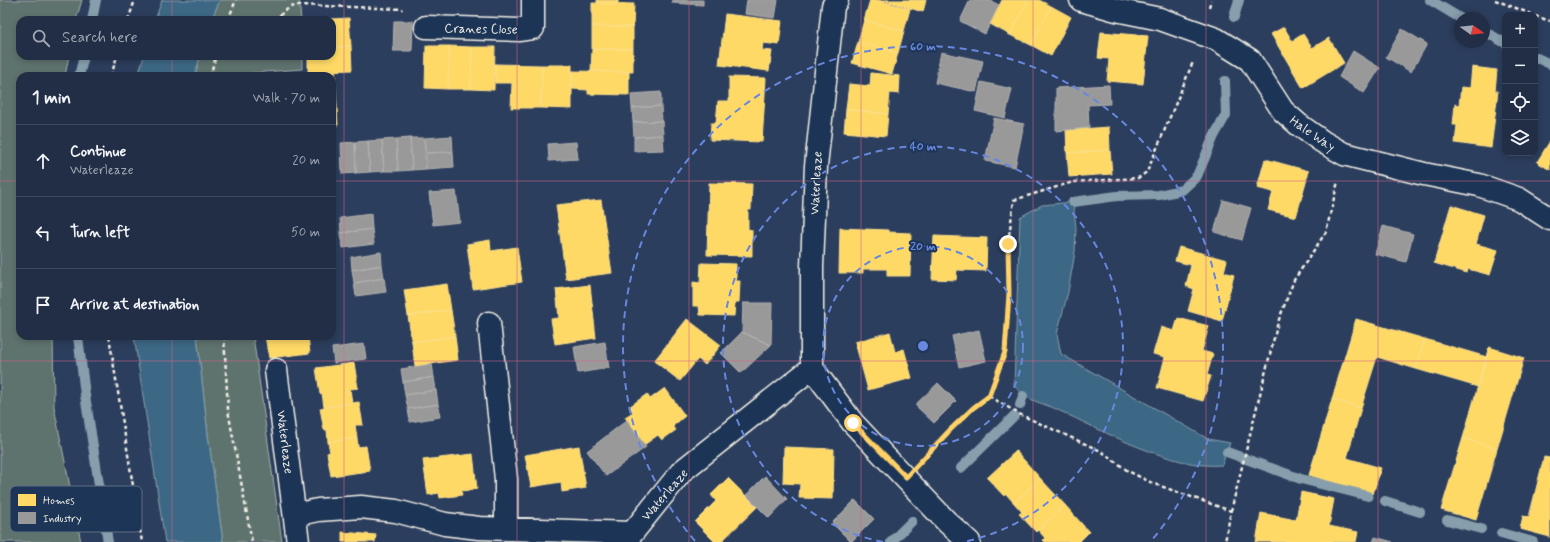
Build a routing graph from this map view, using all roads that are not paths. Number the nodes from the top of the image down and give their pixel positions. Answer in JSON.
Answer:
{"nodes":[{"id":1,"x":533,"y":0,"type":"edge"},
{"id":2,"x":836,"y":0,"type":"edge"},
{"id":3,"x":1081,"y":0,"type":"edge"},
{"id":4,"x":426,"y":27,"type":"road end"},
{"id":5,"x":1550,"y":219,"type":"edge"},
{"id":6,"x":489,"y":323,"type":"dead end"},
{"id":7,"x":812,"y":368,"type":"junction"},
{"id":8,"x":276,"y":370,"type":"dead end"},
{"id":9,"x":295,"y":515,"type":"junction"},
{"id":10,"x":506,"y":528,"type":"junction"},
{"id":11,"x":628,"y":538,"type":"edge"},
{"id":12,"x":298,"y":542,"type":"edge"},
{"id":13,"x":969,"y":542,"type":"edge"}],
"edges":[{"from":1,"to":4,"type":"street","name":"Cranes Close"},
{"from":2,"to":7,"type":"street","name":"Waterleaze"},
{"from":3,"to":5,"type":"street","name":"Hale Way"},
{"from":6,"to":10,"type":"street"},
{"from":7,"to":11,"type":"street","name":"Waterleaze"},
{"from":7,"to":13,"type":"street"},
{"from":8,"to":9,"type":"street","name":"Waterleaze"},
{"from":9,"to":10,"type":"street","name":"Waterleaze"},
{"from":9,"to":12,"type":"street","name":"Waterleaze"},
{"from":10,"to":11,"type":"street","name":"Waterleaze"}]}
